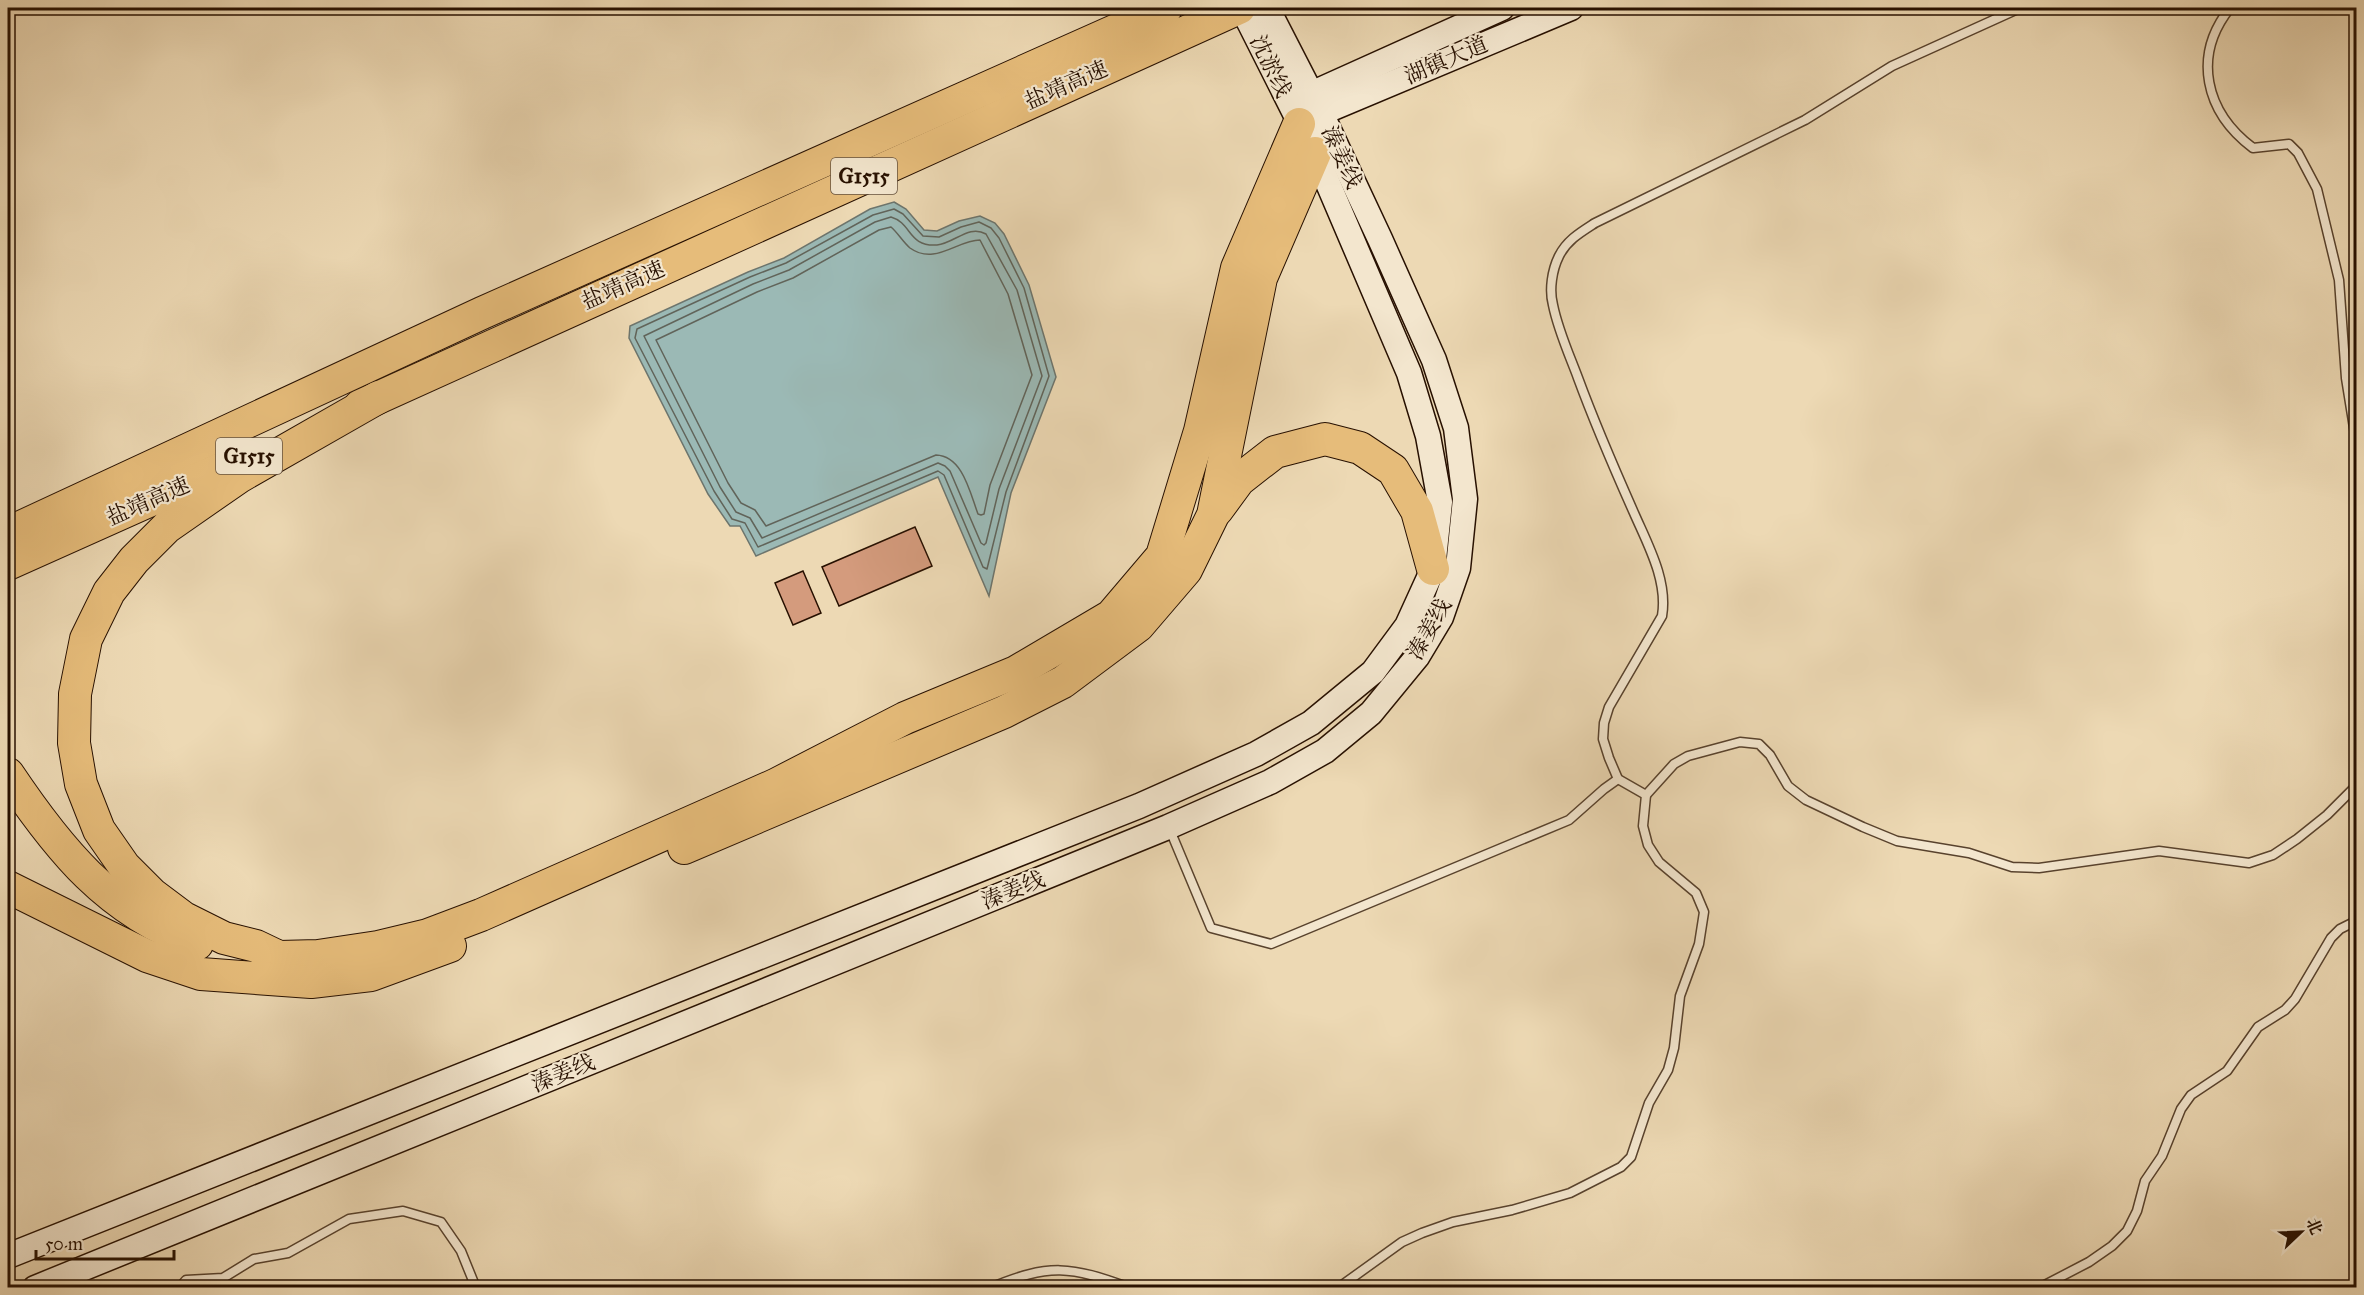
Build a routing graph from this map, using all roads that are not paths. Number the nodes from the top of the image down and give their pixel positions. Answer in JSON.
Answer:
{"nodes":[{"id":1,"x":1166,"y":8,"type":"edge"},
{"id":2,"x":1241,"y":8,"type":"edge"},
{"id":3,"x":1267,"y":8,"type":"edge"},
{"id":4,"x":1502,"y":8,"type":"edge"},
{"id":5,"x":1571,"y":8,"type":"edge"},
{"id":6,"x":2020,"y":8,"type":"edge"},
{"id":7,"x":2230,"y":8,"type":"edge"},
{"id":8,"x":1310,"y":110,"type":"junction"},
{"id":9,"x":1315,"y":153,"type":"junction"},
{"id":10,"x":379,"y":397,"type":"junction"},
{"id":11,"x":2356,"y":440,"type":"edge"},
{"id":12,"x":1213,"y":515,"type":"junction"},
{"id":13,"x":14,"y":529,"type":"edge"},
{"id":14,"x":8,"y":564,"type":"edge"},
{"id":15,"x":1433,"y":569,"type":"junction"},
{"id":16,"x":2356,"y":595,"type":"edge"},
{"id":17,"x":2356,"y":604,"type":"edge"},
{"id":18,"x":8,"y":774,"type":"edge"},
{"id":19,"x":1618,"y":779,"type":"junction"},
{"id":20,"x":2356,"y":786,"type":"edge"},
{"id":21,"x":1646,"y":795,"type":"junction"},
{"id":22,"x":8,"y":806,"type":"edge"},
{"id":23,"x":1168,"y":826,"type":"junction"},
{"id":24,"x":34,"y":829,"type":"junction"},
{"id":25,"x":8,"y":887,"type":"edge"},
{"id":26,"x":2356,"y":921,"type":"edge"},
{"id":27,"x":279,"y":957,"type":"junction"},
{"id":28,"x":241,"y":978,"type":"junction"},
{"id":29,"x":8,"y":1256,"type":"edge"},
{"id":30,"x":34,"y":1287,"type":"edge"},
{"id":31,"x":179,"y":1287,"type":"edge"},
{"id":32,"x":476,"y":1287,"type":"edge"},
{"id":33,"x":990,"y":1287,"type":"edge"},
{"id":34,"x":1130,"y":1287,"type":"edge"},
{"id":35,"x":1338,"y":1287,"type":"edge"},
{"id":36,"x":2039,"y":1287,"type":"edge"}],
"edges":[{"from":1,"to":13,"type":"highway","name":"盐靖高速","number":"G1515"},
{"from":2,"to":8,"type":"main road","name":"沈淤线"},
{"from":2,"to":10,"type":"highway","name":"盐靖高速","number":"G1515"},
{"from":3,"to":8,"type":"main road","name":"沈淤线"},
{"from":4,"to":8,"type":"main road","name":"湖镇大道"},
{"from":5,"to":8,"type":"main road","name":"湖镇大道"},
{"from":6,"to":19,"type":"lane"},
{"from":7,"to":11,"type":"lane"},
{"from":8,"to":9,"type":"main road","name":"溱姜线"},
{"from":8,"to":23,"type":"main road","name":"溱姜线"},
{"from":8,"to":27,"type":"highway"},
{"from":9,"to":12,"type":"highway"},
{"from":9,"to":15,"type":"main road","name":"溱姜线"},
{"from":10,"to":14,"type":"highway","name":"盐靖高速","number":"G1515"},
{"from":10,"to":27,"type":"highway"},
{"from":12,"to":15,"type":"highway"},
{"from":12,"to":28,"type":"highway"},
{"from":15,"to":29,"type":"main road","name":"溱姜线"},
{"from":16,"to":17,"type":"lane"},
{"from":18,"to":24,"type":"highway"},
{"from":19,"to":21,"type":"lane"},
{"from":19,"to":23,"type":"lane"},
{"from":20,"to":21,"type":"lane"},
{"from":21,"to":35,"type":"lane"},
{"from":22,"to":24,"type":"highway"},
{"from":23,"to":30,"type":"main road","name":"溱姜线"},
{"from":24,"to":27,"type":"highway"},
{"from":24,"to":28,"type":"highway"},
{"from":25,"to":28,"type":"highway"},
{"from":26,"to":36,"type":"lane"},
{"from":31,"to":32,"type":"lane"},
{"from":33,"to":34,"type":"lane"}]}
